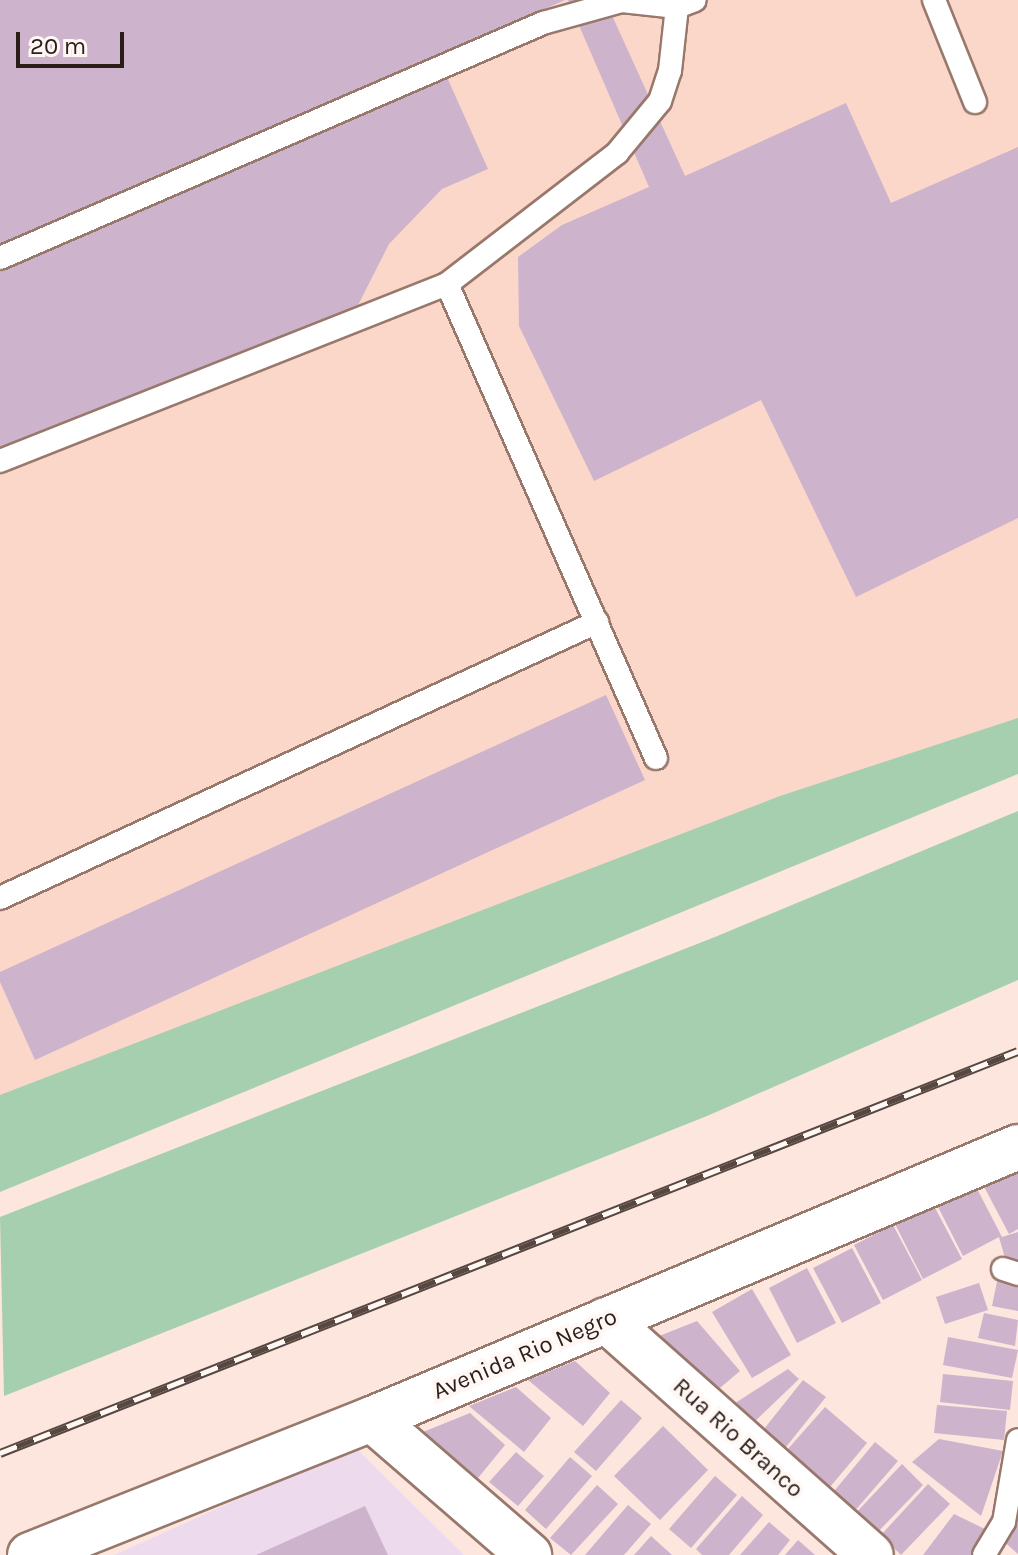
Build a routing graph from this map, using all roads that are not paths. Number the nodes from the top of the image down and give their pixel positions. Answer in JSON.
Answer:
{"nodes":[{"id":1,"x":934,"y":0,"type":"edge"},
{"id":2,"x":686,"y":4,"type":"edge"},
{"id":3,"x":975,"y":102,"type":"dead end"},
{"id":4,"x":0,"y":258,"type":"edge"},
{"id":5,"x":447,"y":284,"type":"junction"},
{"id":6,"x":0,"y":461,"type":"edge"},
{"id":7,"x":597,"y":622,"type":"junction"},
{"id":8,"x":656,"y":758,"type":"dead end"},
{"id":9,"x":0,"y":898,"type":"edge"},
{"id":10,"x":1018,"y":1147,"type":"edge"},
{"id":11,"x":606,"y":1320,"type":"junction"},
{"id":12,"x":372,"y":1419,"type":"junction"},
{"id":13,"x":1018,"y":1440,"type":"edge"},
{"id":14,"x":30,"y":1555,"type":"edge"},
{"id":15,"x":529,"y":1555,"type":"edge"},
{"id":16,"x":871,"y":1555,"type":"edge"},
{"id":17,"x":984,"y":1555,"type":"edge"}],
"edges":[{"from":1,"to":3,"type":"lane"},
{"from":2,"to":4,"type":"lane"},
{"from":2,"to":5,"type":"lane"},
{"from":5,"to":6,"type":"lane"},
{"from":5,"to":7,"type":"lane"},
{"from":7,"to":8,"type":"lane"},
{"from":7,"to":9,"type":"lane"},
{"from":10,"to":11,"type":"street","name":"Avenida Rio Negro"},
{"from":11,"to":12,"type":"street","name":"Avenida Rio Negro"},
{"from":11,"to":16,"type":"street","name":"Rua Rio Branco"},
{"from":12,"to":14,"type":"street","name":"Avenida Rio Negro"},
{"from":12,"to":15,"type":"street"},
{"from":13,"to":17,"type":"lane"}]}
